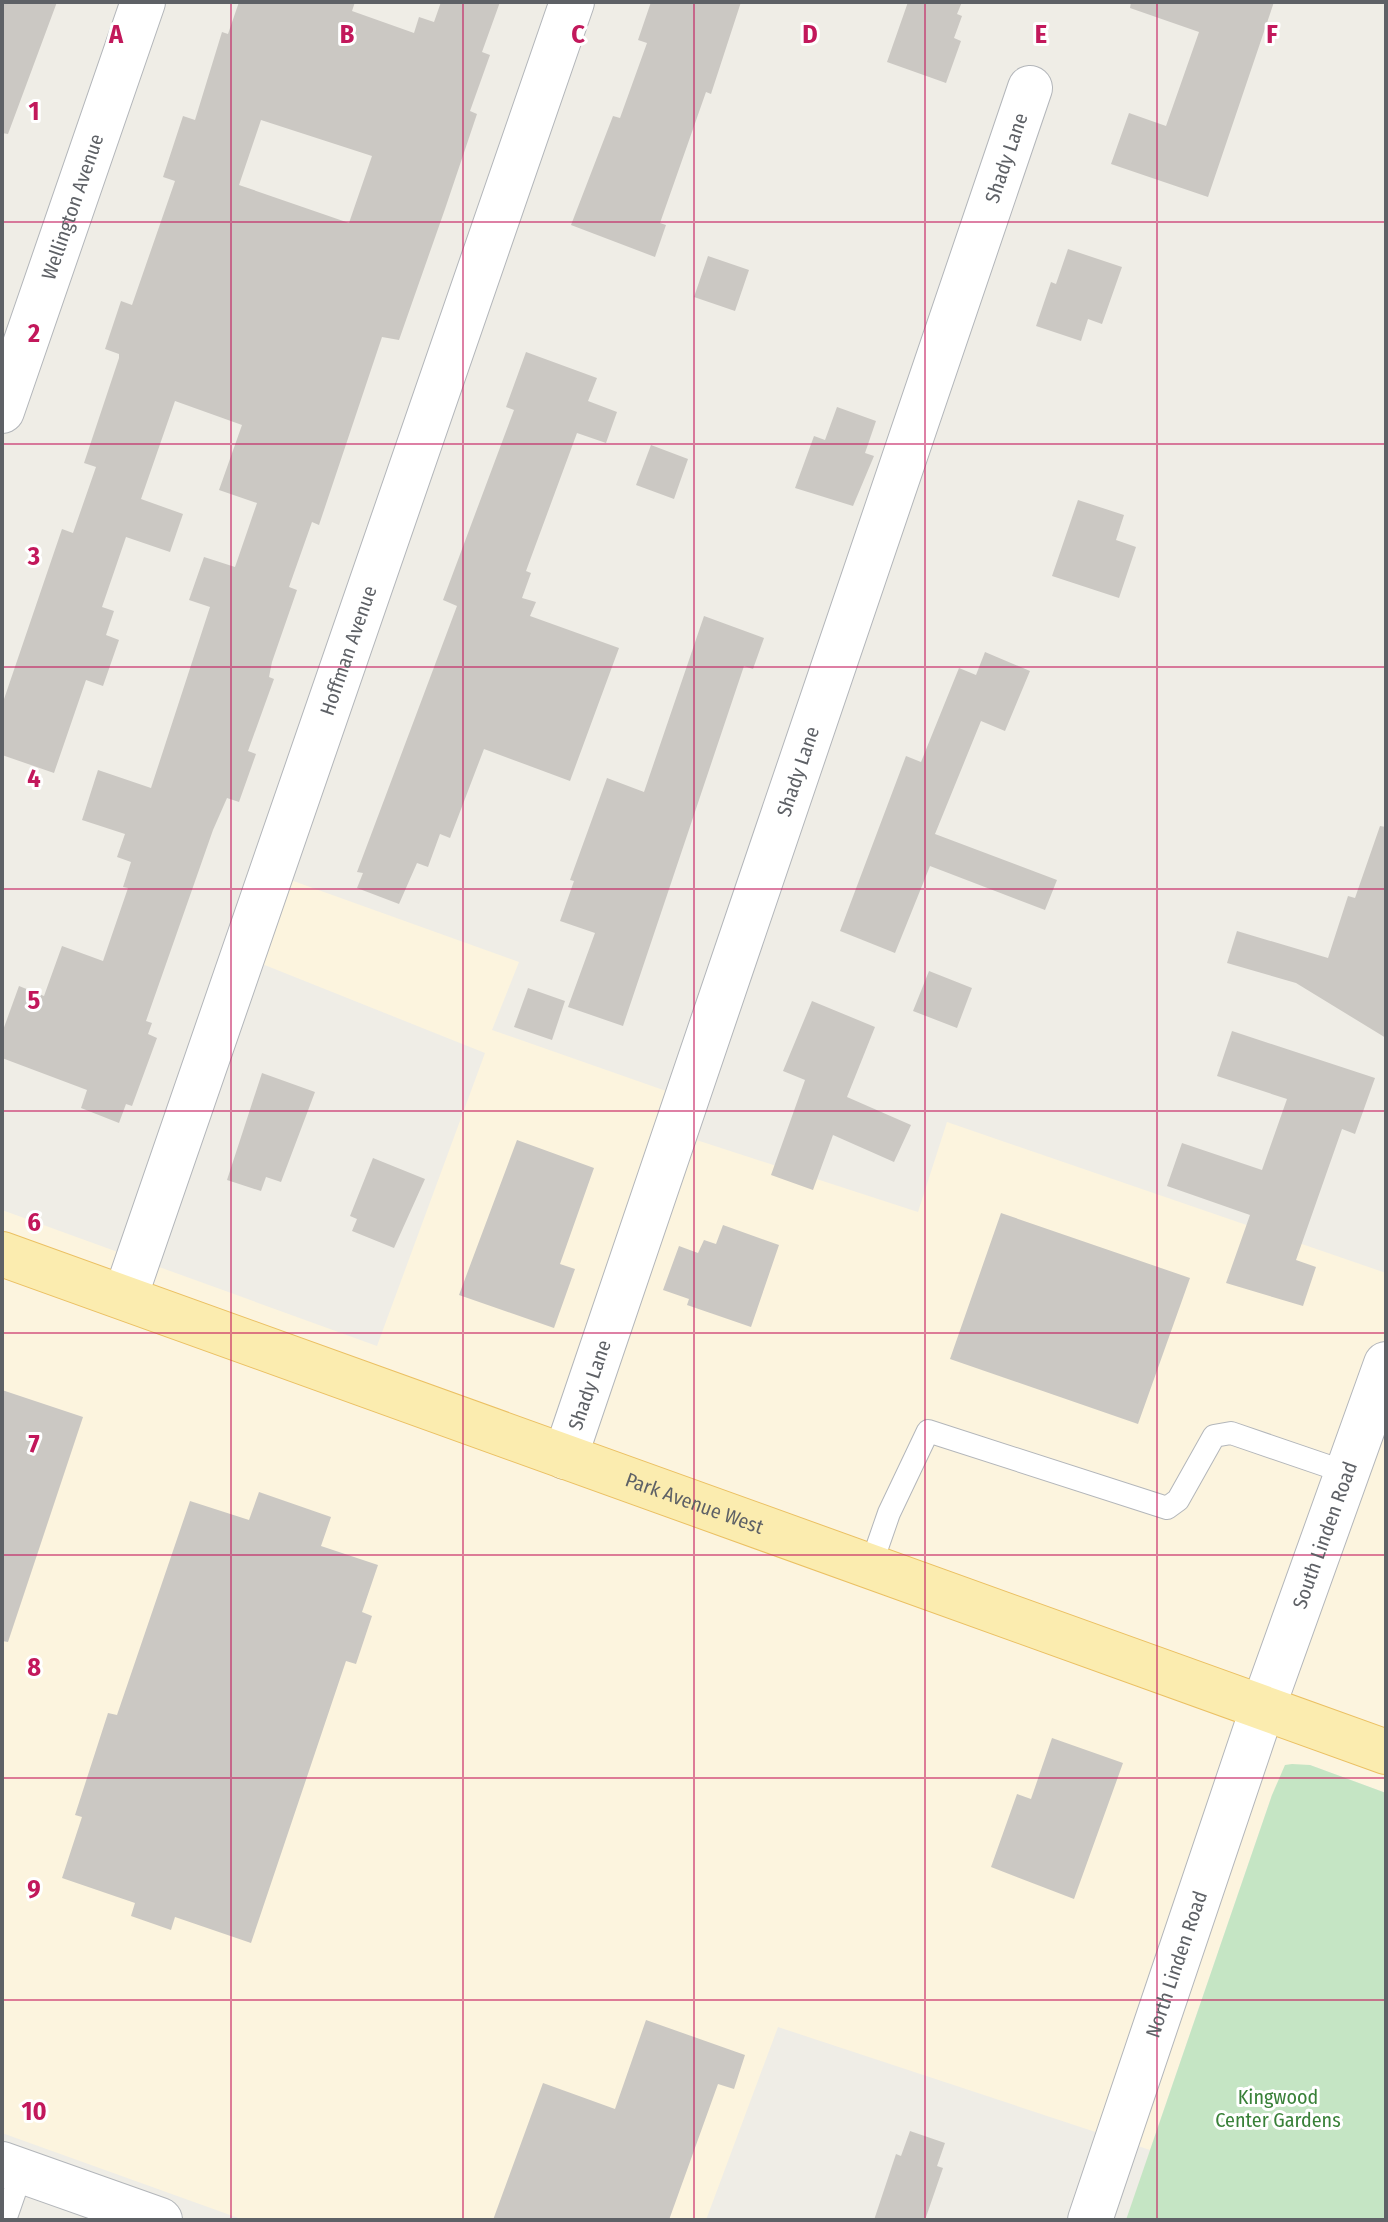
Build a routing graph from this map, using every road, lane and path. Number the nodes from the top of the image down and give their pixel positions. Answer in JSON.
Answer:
{"nodes":[{"id":1,"x":143,"y":2,"type":"edge"},
{"id":2,"x":572,"y":2,"type":"edge"},
{"id":3,"x":1030,"y":88,"type":"dead end"},
{"id":4,"x":6,"y":384,"type":"edge"},
{"id":5,"x":2,"y":1254,"type":"edge"},
{"id":6,"x":125,"y":1297,"type":"junction"},
{"id":7,"x":1386,"y":1364,"type":"edge"},
{"id":8,"x":565,"y":1457,"type":"junction"},
{"id":9,"x":1348,"y":1473,"type":"junction"},
{"id":10,"x":871,"y":1565,"type":"junction"},
{"id":11,"x":1263,"y":1707,"type":"junction"},
{"id":12,"x":1386,"y":1752,"type":"edge"},
{"id":13,"x":12,"y":2168,"type":"edge"},
{"id":14,"x":5,"y":2220,"type":"edge"},
{"id":15,"x":160,"y":2220,"type":"edge"},
{"id":16,"x":1090,"y":2220,"type":"edge"}],
"edges":[{"from":1,"to":4,"type":"street","name":"Wellington Avenue"},
{"from":2,"to":6,"type":"street","name":"Hoffman Avenue"},
{"from":3,"to":8,"type":"street","name":"Shady Lane"},
{"from":5,"to":6,"type":"main road","name":"Park Avenue West"},
{"from":6,"to":8,"type":"main road","name":"Park Avenue West"},
{"from":7,"to":9,"type":"street","name":"South Linden Road"},
{"from":8,"to":10,"type":"main road","name":"Park Avenue West"},
{"from":9,"to":10,"type":"lane"},
{"from":9,"to":11,"type":"street","name":"South Linden Road"},
{"from":10,"to":11,"type":"main road","name":"Park Avenue West"},
{"from":11,"to":12,"type":"main road","name":"Park Avenue West"},
{"from":11,"to":16,"type":"street","name":"North Linden Road"},
{"from":13,"to":14,"type":"lane"},
{"from":13,"to":15,"type":"street"}]}
